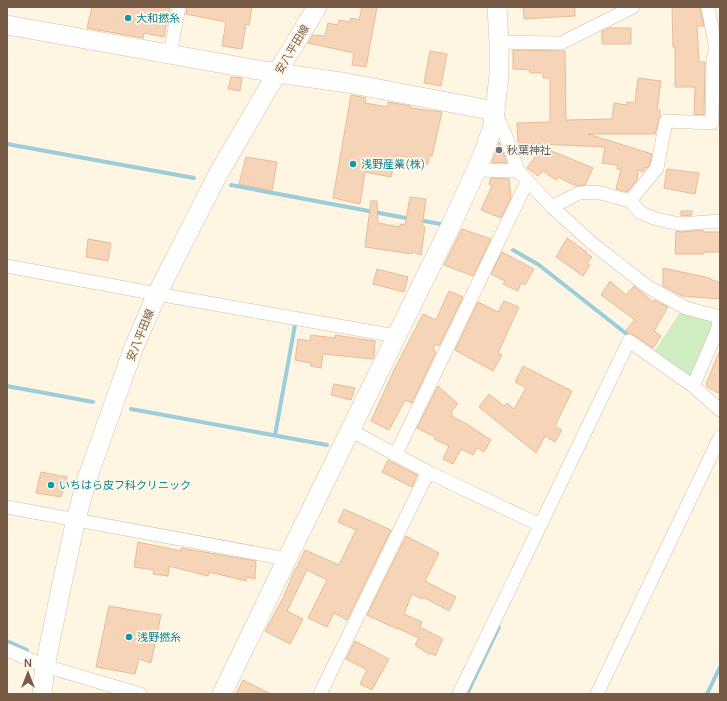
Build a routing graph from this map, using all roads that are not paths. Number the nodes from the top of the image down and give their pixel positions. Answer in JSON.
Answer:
{"nodes":[{"id":1,"x":179,"y":7,"type":"edge"},
{"id":2,"x":317,"y":7,"type":"edge"},
{"id":3,"x":496,"y":7,"type":"edge"},
{"id":4,"x":632,"y":7,"type":"edge"},
{"id":5,"x":708,"y":7,"type":"edge"},
{"id":6,"x":7,"y":25,"type":"edge"},
{"id":7,"x":499,"y":42,"type":"junction"},
{"id":8,"x":718,"y":49,"type":"edge"},
{"id":9,"x":170,"y":54,"type":"junction"},
{"id":10,"x":277,"y":73,"type":"junction"},
{"id":11,"x":495,"y":111,"type":"junction"},
{"id":12,"x":476,"y":170,"type":"junction"},
{"id":13,"x":518,"y":171,"type":"junction"},
{"id":14,"x":527,"y":182,"type":"junction"},
{"id":15,"x":630,"y":201,"type":"junction"},
{"id":16,"x":552,"y":207,"type":"junction"},
{"id":17,"x":720,"y":221,"type":"edge"},
{"id":18,"x":7,"y":266,"type":"edge"},
{"id":19,"x":157,"y":294,"type":"junction"},
{"id":20,"x":720,"y":317,"type":"edge"},
{"id":21,"x":396,"y":336,"type":"junction"},
{"id":22,"x":693,"y":386,"type":"junction"},
{"id":23,"x":720,"y":410,"type":"edge"},
{"id":24,"x":350,"y":430,"type":"junction"},
{"id":25,"x":720,"y":437,"type":"edge"},
{"id":26,"x":396,"y":454,"type":"junction"},
{"id":27,"x":428,"y":472,"type":"junction"},
{"id":28,"x":7,"y":507,"type":"edge"},
{"id":29,"x":76,"y":519,"type":"junction"},
{"id":30,"x":540,"y":525,"type":"junction"},
{"id":31,"x":287,"y":559,"type":"junction"},
{"id":32,"x":7,"y":650,"type":"edge"},
{"id":33,"x":45,"y":666,"type":"junction"},
{"id":34,"x":42,"y":694,"type":"edge"},
{"id":35,"x":140,"y":694,"type":"edge"},
{"id":36,"x":222,"y":694,"type":"edge"},
{"id":37,"x":320,"y":694,"type":"edge"},
{"id":38,"x":459,"y":694,"type":"edge"},
{"id":39,"x":597,"y":694,"type":"edge"}],
"edges":[{"from":1,"to":9,"type":"street"},
{"from":2,"to":10,"type":"street","name":"安八平田線"},
{"from":3,"to":7,"type":"street"},
{"from":4,"to":7,"type":"street"},
{"from":5,"to":8,"type":"street"},
{"from":6,"to":9,"type":"street"},
{"from":7,"to":11,"type":"street"},
{"from":8,"to":15,"type":"street"},
{"from":9,"to":10,"type":"street"},
{"from":10,"to":11,"type":"street"},
{"from":10,"to":19,"type":"street","name":"安八平田線"},
{"from":11,"to":12,"type":"street"},
{"from":11,"to":13,"type":"street"},
{"from":12,"to":13,"type":"street"},
{"from":12,"to":21,"type":"street"},
{"from":13,"to":14,"type":"street"},
{"from":14,"to":16,"type":"street"},
{"from":14,"to":26,"type":"street"},
{"from":15,"to":16,"type":"street"},
{"from":15,"to":17,"type":"street"},
{"from":16,"to":20,"type":"street"},
{"from":18,"to":19,"type":"street"},
{"from":19,"to":21,"type":"street"},
{"from":19,"to":29,"type":"street","name":"安八平田線"},
{"from":20,"to":22,"type":"street"},
{"from":21,"to":24,"type":"street"},
{"from":22,"to":23,"type":"street"},
{"from":22,"to":30,"type":"street"},
{"from":24,"to":26,"type":"street"},
{"from":24,"to":31,"type":"street"},
{"from":25,"to":39,"type":"street"},
{"from":26,"to":27,"type":"street"},
{"from":27,"to":30,"type":"street"},
{"from":27,"to":37,"type":"street"},
{"from":28,"to":29,"type":"street"},
{"from":29,"to":31,"type":"street"},
{"from":29,"to":33,"type":"street","name":"安八平田線"},
{"from":30,"to":38,"type":"street"},
{"from":31,"to":36,"type":"street"},
{"from":32,"to":33,"type":"street"},
{"from":33,"to":34,"type":"street","name":"安八平田線"},
{"from":33,"to":35,"type":"street"}]}
